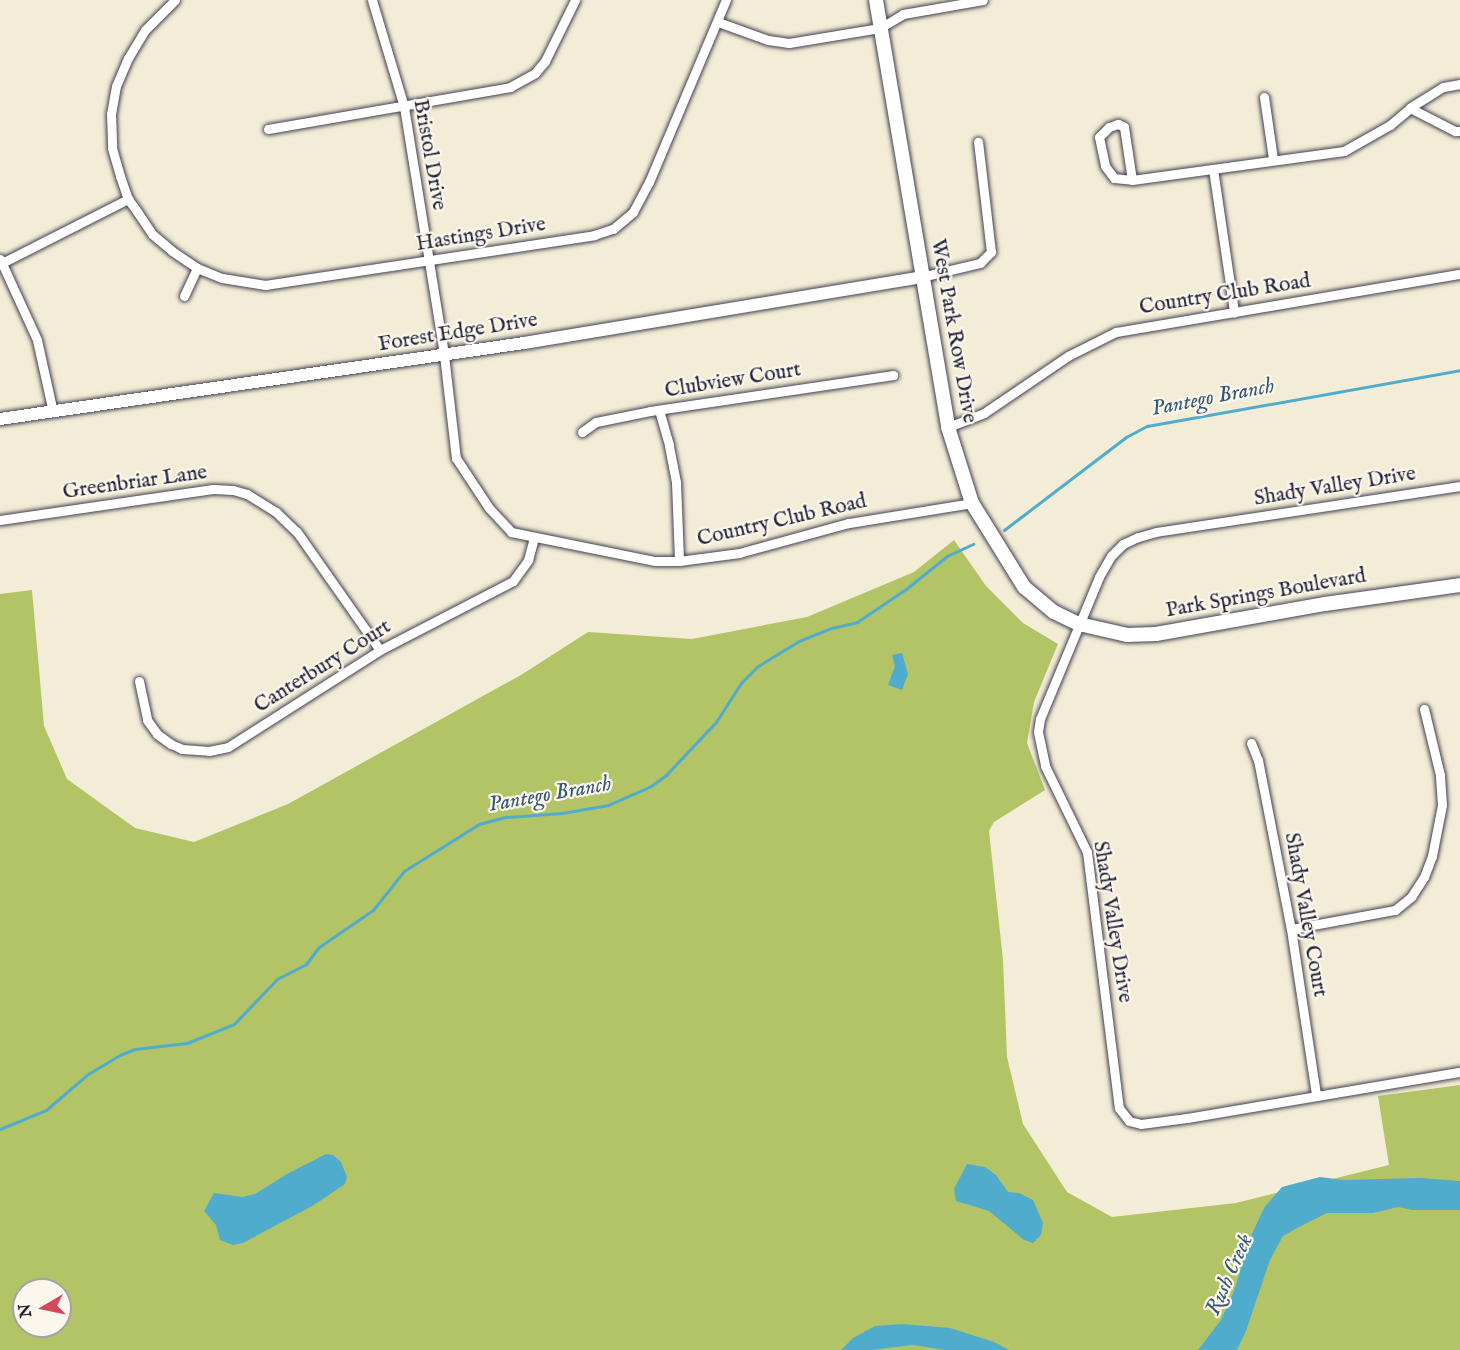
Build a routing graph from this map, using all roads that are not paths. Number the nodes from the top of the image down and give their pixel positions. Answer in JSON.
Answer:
{"nodes":[{"id":1,"x":175,"y":0,"type":"edge"},
{"id":2,"x":372,"y":0,"type":"edge"},
{"id":3,"x":575,"y":0,"type":"edge"},
{"id":4,"x":726,"y":0,"type":"edge"},
{"id":5,"x":876,"y":0,"type":"edge"},
{"id":6,"x":983,"y":0,"type":"edge"},
{"id":7,"x":718,"y":22,"type":"junction"},
{"id":8,"x":880,"y":28,"type":"junction"},
{"id":9,"x":1460,"y":84,"type":"edge"},
{"id":10,"x":1264,"y":97,"type":"dead end"},
{"id":11,"x":404,"y":107,"type":"junction"},
{"id":12,"x":1410,"y":108,"type":"junction"},
{"id":13,"x":268,"y":129,"type":"dead end"},
{"id":14,"x":1460,"y":131,"type":"edge"},
{"id":15,"x":978,"y":142,"type":"dead end"},
{"id":16,"x":1273,"y":159,"type":"junction"},
{"id":17,"x":1213,"y":169,"type":"junction"},
{"id":18,"x":1132,"y":180,"type":"junction"},
{"id":19,"x":128,"y":199,"type":"junction"},
{"id":20,"x":429,"y":261,"type":"junction"},
{"id":21,"x":1,"y":262,"type":"edge"},
{"id":22,"x":197,"y":268,"type":"junction"},
{"id":23,"x":1460,"y":274,"type":"edge"},
{"id":24,"x":921,"y":277,"type":"junction"},
{"id":25,"x":184,"y":296,"type":"dead end"},
{"id":26,"x":1234,"y":312,"type":"junction"},
{"id":27,"x":444,"y":355,"type":"junction"},
{"id":28,"x":893,"y":375,"type":"dead end"},
{"id":29,"x":659,"y":410,"type":"junction"},
{"id":30,"x":53,"y":412,"type":"junction"},
{"id":31,"x":0,"y":420,"type":"edge"},
{"id":32,"x":948,"y":427,"type":"junction"},
{"id":33,"x":582,"y":432,"type":"dead end"},
{"id":34,"x":1460,"y":486,"type":"edge"},
{"id":35,"x":972,"y":502,"type":"junction"},
{"id":36,"x":0,"y":520,"type":"edge"},
{"id":37,"x":534,"y":538,"type":"junction"},
{"id":38,"x":679,"y":561,"type":"junction"},
{"id":39,"x":1460,"y":585,"type":"edge"},
{"id":40,"x":1079,"y":624,"type":"junction"},
{"id":41,"x":380,"y":650,"type":"junction"},
{"id":42,"x":139,"y":681,"type":"dead end"},
{"id":43,"x":1424,"y":709,"type":"dead end"},
{"id":44,"x":1251,"y":743,"type":"dead end"},
{"id":45,"x":1291,"y":929,"type":"junction"},
{"id":46,"x":1460,"y":1072,"type":"edge"},
{"id":47,"x":1316,"y":1095,"type":"junction"}],
"edges":[{"from":1,"to":19,"type":"street","name":"Hastings Drive"},
{"from":2,"to":11,"type":"street","name":"Bristol Drive"},
{"from":3,"to":11,"type":"street"},
{"from":4,"to":7,"type":"street","name":"Hastings Drive"},
{"from":5,"to":8,"type":"main road","name":"West Park Row Drive"},
{"from":6,"to":8,"type":"street"},
{"from":7,"to":8,"type":"street"},
{"from":7,"to":20,"type":"street","name":"Hastings Drive"},
{"from":8,"to":24,"type":"main road","name":"West Park Row Drive"},
{"from":9,"to":12,"type":"street"},
{"from":10,"to":16,"type":"street"},
{"from":11,"to":13,"type":"street"},
{"from":11,"to":20,"type":"street","name":"Bristol Drive"},
{"from":12,"to":14,"type":"street"},
{"from":12,"to":16,"type":"street"},
{"from":15,"to":24,"type":"street"},
{"from":16,"to":17,"type":"street"},
{"from":17,"to":18,"type":"street"},
{"from":17,"to":26,"type":"street"},
{"from":18,"to":18,"type":"street"},
{"from":19,"to":21,"type":"street"},
{"from":19,"to":22,"type":"street","name":"Hastings Drive"},
{"from":20,"to":22,"type":"street","name":"Hastings Drive"},
{"from":20,"to":27,"type":"street","name":"Bristol Drive"},
{"from":21,"to":30,"type":"street"},
{"from":22,"to":25,"type":"street"},
{"from":23,"to":26,"type":"street","name":"Country Club Road"},
{"from":24,"to":27,"type":"street","name":"Forest Edge Drive"},
{"from":24,"to":32,"type":"main road","name":"West Park Row Drive"},
{"from":26,"to":32,"type":"street","name":"Country Club Road"},
{"from":27,"to":30,"type":"street","name":"Forest Edge Drive"},
{"from":27,"to":37,"type":"street","name":"Country Club Road"},
{"from":28,"to":29,"type":"street","name":"Clubview Court"},
{"from":29,"to":33,"type":"street","name":"Clubview Court"},
{"from":29,"to":38,"type":"street"},
{"from":30,"to":31,"type":"street","name":"Forest Edge Drive"},
{"from":32,"to":35,"type":"main road","name":"West Park Row Drive"},
{"from":34,"to":40,"type":"street","name":"Shady Valley Drive"},
{"from":35,"to":38,"type":"street","name":"Country Club Road"},
{"from":35,"to":40,"type":"main road","name":"West Park Row Drive"},
{"from":36,"to":41,"type":"street","name":"Greenbriar Lane"},
{"from":37,"to":38,"type":"street","name":"Country Club Road"},
{"from":37,"to":41,"type":"street","name":"Canterbury Court"},
{"from":39,"to":40,"type":"main road","name":"Park Springs Boulevard"},
{"from":40,"to":47,"type":"street","name":"Shady Valley Drive"},
{"from":41,"to":42,"type":"street","name":"Canterbury Court"},
{"from":43,"to":45,"type":"street"},
{"from":44,"to":45,"type":"street","name":"Shady Valley Court"},
{"from":45,"to":47,"type":"street","name":"Shady Valley Court"},
{"from":46,"to":47,"type":"street","name":"Shady Valley Drive"}]}
